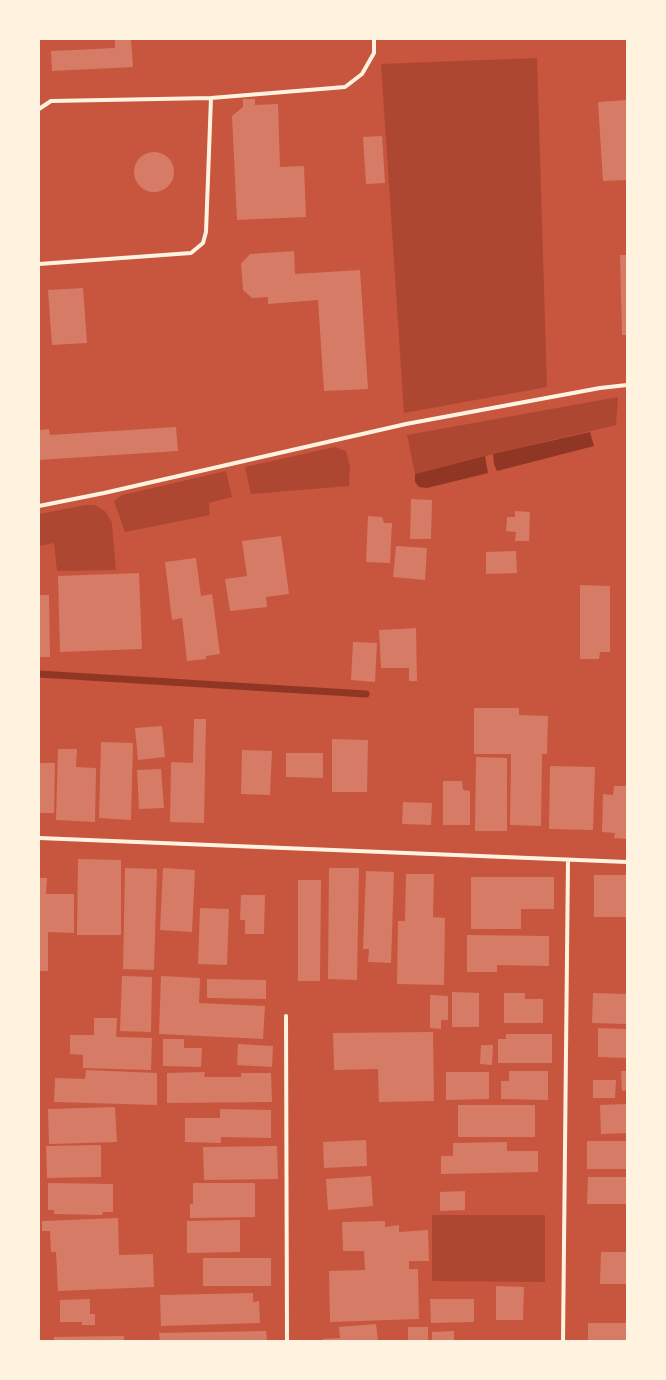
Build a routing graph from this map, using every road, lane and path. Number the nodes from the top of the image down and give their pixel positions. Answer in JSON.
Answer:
{"nodes":[{"id":1,"x":374,"y":39,"type":"edge"},
{"id":2,"x":211,"y":98,"type":"junction"},
{"id":3,"x":39,"y":109,"type":"edge"},
{"id":4,"x":39,"y":264,"type":"edge"},
{"id":5,"x":627,"y":385,"type":"edge"},
{"id":6,"x":39,"y":506,"type":"edge"},
{"id":7,"x":39,"y":838,"type":"edge"},
{"id":8,"x":568,"y":860,"type":"junction"},
{"id":9,"x":627,"y":862,"type":"edge"},
{"id":10,"x":286,"y":1016,"type":"dead end"},
{"id":11,"x":287,"y":1341,"type":"edge"},
{"id":12,"x":563,"y":1341,"type":"edge"}],
"edges":[{"from":1,"to":2,"type":"street"},
{"from":2,"to":3,"type":"street"},
{"from":2,"to":4,"type":"street"},
{"from":5,"to":6,"type":"street"},
{"from":7,"to":8,"type":"street"},
{"from":8,"to":9,"type":"street"},
{"from":8,"to":12,"type":"street"},
{"from":10,"to":11,"type":"street"}]}
